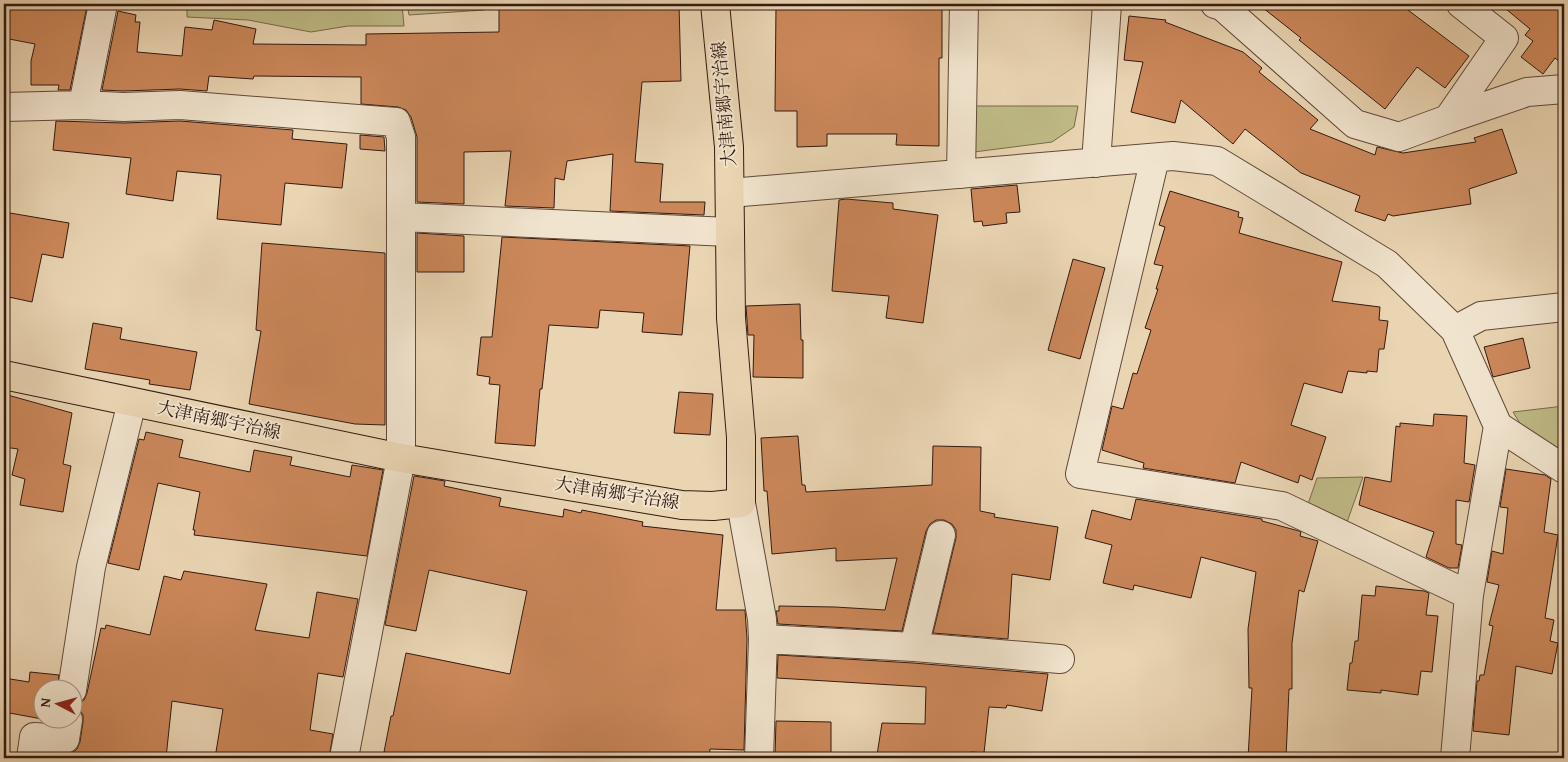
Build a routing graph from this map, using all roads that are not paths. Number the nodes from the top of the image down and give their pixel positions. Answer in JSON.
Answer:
{"nodes":[{"id":1,"x":103,"y":4,"type":"edge"},
{"id":2,"x":715,"y":4,"type":"edge"},
{"id":3,"x":964,"y":4,"type":"edge"},
{"id":4,"x":1107,"y":4,"type":"edge"},
{"id":5,"x":1215,"y":4,"type":"edge"},
{"id":6,"x":1461,"y":4,"type":"edge"},
{"id":7,"x":1564,"y":89,"type":"edge"},
{"id":8,"x":83,"y":105,"type":"junction"},
{"id":9,"x":4,"y":107,"type":"edge"},
{"id":10,"x":1448,"y":119,"type":"junction"},
{"id":11,"x":1155,"y":158,"type":"junction"},
{"id":12,"x":1096,"y":163,"type":"junction"},
{"id":13,"x":961,"y":174,"type":"junction"},
{"id":14,"x":730,"y":193,"type":"junction"},
{"id":15,"x":401,"y":217,"type":"junction"},
{"id":16,"x":729,"y":232,"type":"junction"},
{"id":17,"x":1564,"y":307,"type":"edge"},
{"id":18,"x":1454,"y":330,"type":"junction"},
{"id":19,"x":4,"y":375,"type":"edge"},
{"id":20,"x":132,"y":402,"type":"junction"},
{"id":21,"x":1498,"y":426,"type":"junction"},
{"id":22,"x":400,"y":458,"type":"junction"},
{"id":23,"x":1564,"y":469,"type":"edge"},
{"id":24,"x":741,"y":503,"type":"junction"},
{"id":25,"x":940,"y":535,"type":"dead end"},
{"id":26,"x":1469,"y":595,"type":"junction"},
{"id":27,"x":763,"y":638,"type":"junction"},
{"id":28,"x":914,"y":647,"type":"junction"},
{"id":29,"x":1060,"y":659,"type":"dead end"},
{"id":30,"x":74,"y":680,"type":"edge"},
{"id":31,"x":66,"y":730,"type":"edge"},
{"id":32,"x":31,"y":758,"type":"edge"},
{"id":33,"x":344,"y":758,"type":"edge"},
{"id":34,"x":758,"y":758,"type":"edge"},
{"id":35,"x":1455,"y":758,"type":"edge"}],
"edges":[{"from":1,"to":8,"type":"street"},
{"from":2,"to":14,"type":"main road","name":"大津南郷宇治線"},
{"from":3,"to":13,"type":"street"},
{"from":4,"to":12,"type":"street"},
{"from":5,"to":10,"type":"street"},
{"from":6,"to":10,"type":"street"},
{"from":7,"to":10,"type":"street"},
{"from":8,"to":9,"type":"street"},
{"from":8,"to":15,"type":"street"},
{"from":11,"to":12,"type":"street"},
{"from":11,"to":18,"type":"street"},
{"from":11,"to":26,"type":"street"},
{"from":12,"to":13,"type":"street"},
{"from":13,"to":14,"type":"street"},
{"from":14,"to":16,"type":"main road","name":"大津南郷宇治線"},
{"from":15,"to":16,"type":"street"},
{"from":15,"to":22,"type":"street"},
{"from":16,"to":24,"type":"main road","name":"大津南郷宇治線"},
{"from":17,"to":18,"type":"street"},
{"from":18,"to":21,"type":"street"},
{"from":19,"to":20,"type":"main road","name":"大津南郷宇治線"},
{"from":20,"to":22,"type":"main road","name":"大津南郷宇治線"},
{"from":20,"to":30,"type":"street"},
{"from":21,"to":23,"type":"street"},
{"from":21,"to":26,"type":"street"},
{"from":22,"to":24,"type":"main road","name":"大津南郷宇治線"},
{"from":22,"to":33,"type":"street"},
{"from":24,"to":27,"type":"street"},
{"from":25,"to":28,"type":"street"},
{"from":26,"to":35,"type":"street"},
{"from":27,"to":28,"type":"street"},
{"from":27,"to":34,"type":"street"},
{"from":28,"to":29,"type":"street"},
{"from":31,"to":32,"type":"street"}]}
